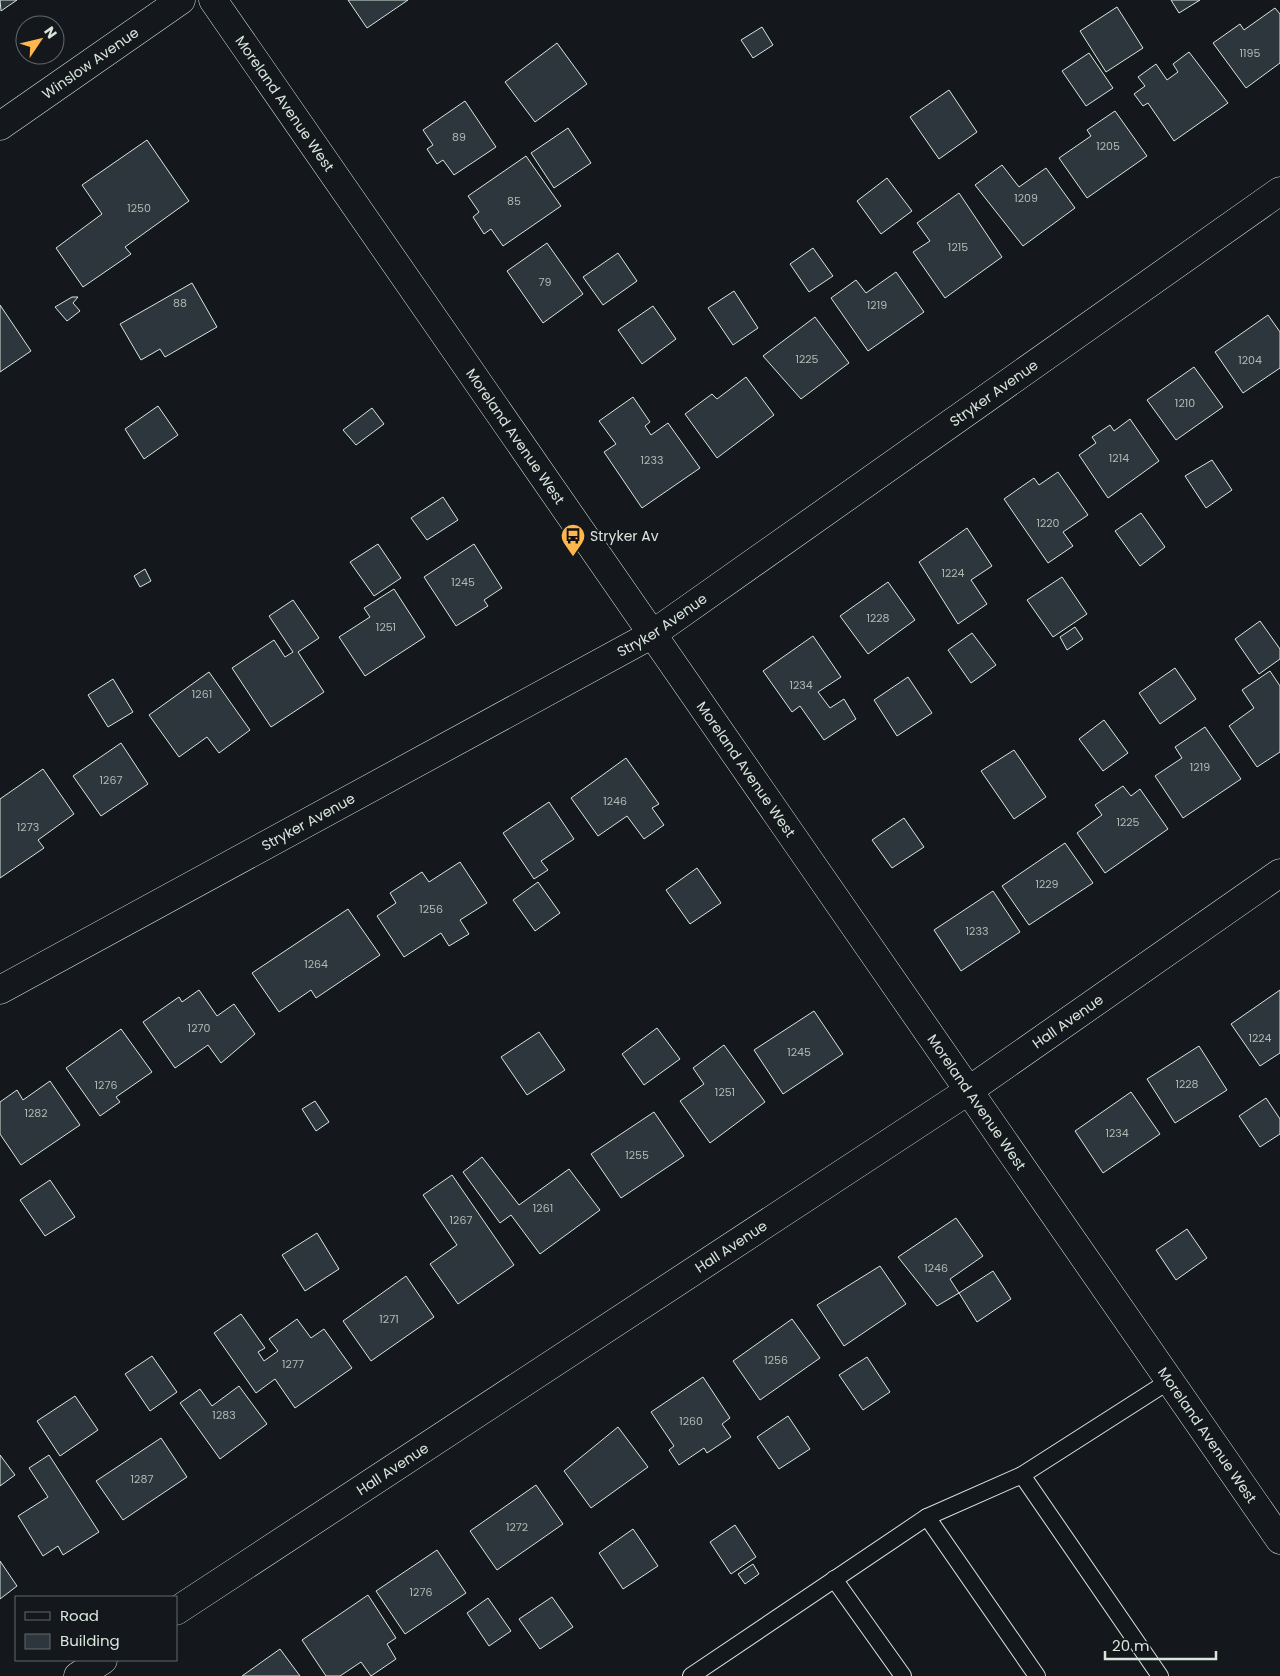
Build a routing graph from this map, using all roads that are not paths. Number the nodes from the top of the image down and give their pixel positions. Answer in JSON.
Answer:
{"nodes":[{"id":1,"x":181,"y":0,"type":"edge"},
{"id":2,"x":213,"y":0,"type":"edge"},
{"id":3,"x":0,"y":126,"type":"edge"},
{"id":4,"x":1280,"y":191,"type":"edge"},
{"id":5,"x":652,"y":635,"type":"junction"},
{"id":6,"x":1280,"y":873,"type":"edge"},
{"id":7,"x":0,"y":990,"type":"edge"},
{"id":8,"x":968,"y":1091,"type":"junction"},
{"id":9,"x":1169,"y":1381,"type":"junction"},
{"id":10,"x":1022,"y":1475,"type":"junction"},
{"id":11,"x":927,"y":1517,"type":"junction"},
{"id":12,"x":1280,"y":1540,"type":"edge"},
{"id":13,"x":834,"y":1579,"type":"junction"},
{"id":14,"x":178,"y":1610,"type":"edge"},
{"id":15,"x":101,"y":1661,"type":"edge"},
{"id":16,"x":78,"y":1676,"type":"edge"},
{"id":17,"x":691,"y":1676,"type":"edge"},
{"id":18,"x":903,"y":1676,"type":"edge"},
{"id":19,"x":1037,"y":1676,"type":"edge"},
{"id":20,"x":1160,"y":1676,"type":"edge"}],
"edges":[{"from":1,"to":3,"type":"street","name":"Winslow Avenue"},
{"from":2,"to":5,"type":"street","name":"Moreland Avenue West"},
{"from":4,"to":5,"type":"street","name":"Stryker Avenue"},
{"from":5,"to":7,"type":"street","name":"Stryker Avenue"},
{"from":5,"to":8,"type":"street","name":"Moreland Avenue West"},
{"from":6,"to":8,"type":"street","name":"Hall Avenue"},
{"from":8,"to":9,"type":"street","name":"Moreland Avenue West"},
{"from":8,"to":14,"type":"street","name":"Hall Avenue"},
{"from":9,"to":10,"type":"lane"},
{"from":9,"to":12,"type":"street","name":"Moreland Avenue West"},
{"from":10,"to":11,"type":"lane"},
{"from":10,"to":20,"type":"lane"},
{"from":11,"to":13,"type":"lane"},
{"from":11,"to":19,"type":"lane"},
{"from":13,"to":17,"type":"lane"},
{"from":13,"to":18,"type":"lane"},
{"from":15,"to":16,"type":"street"}]}
